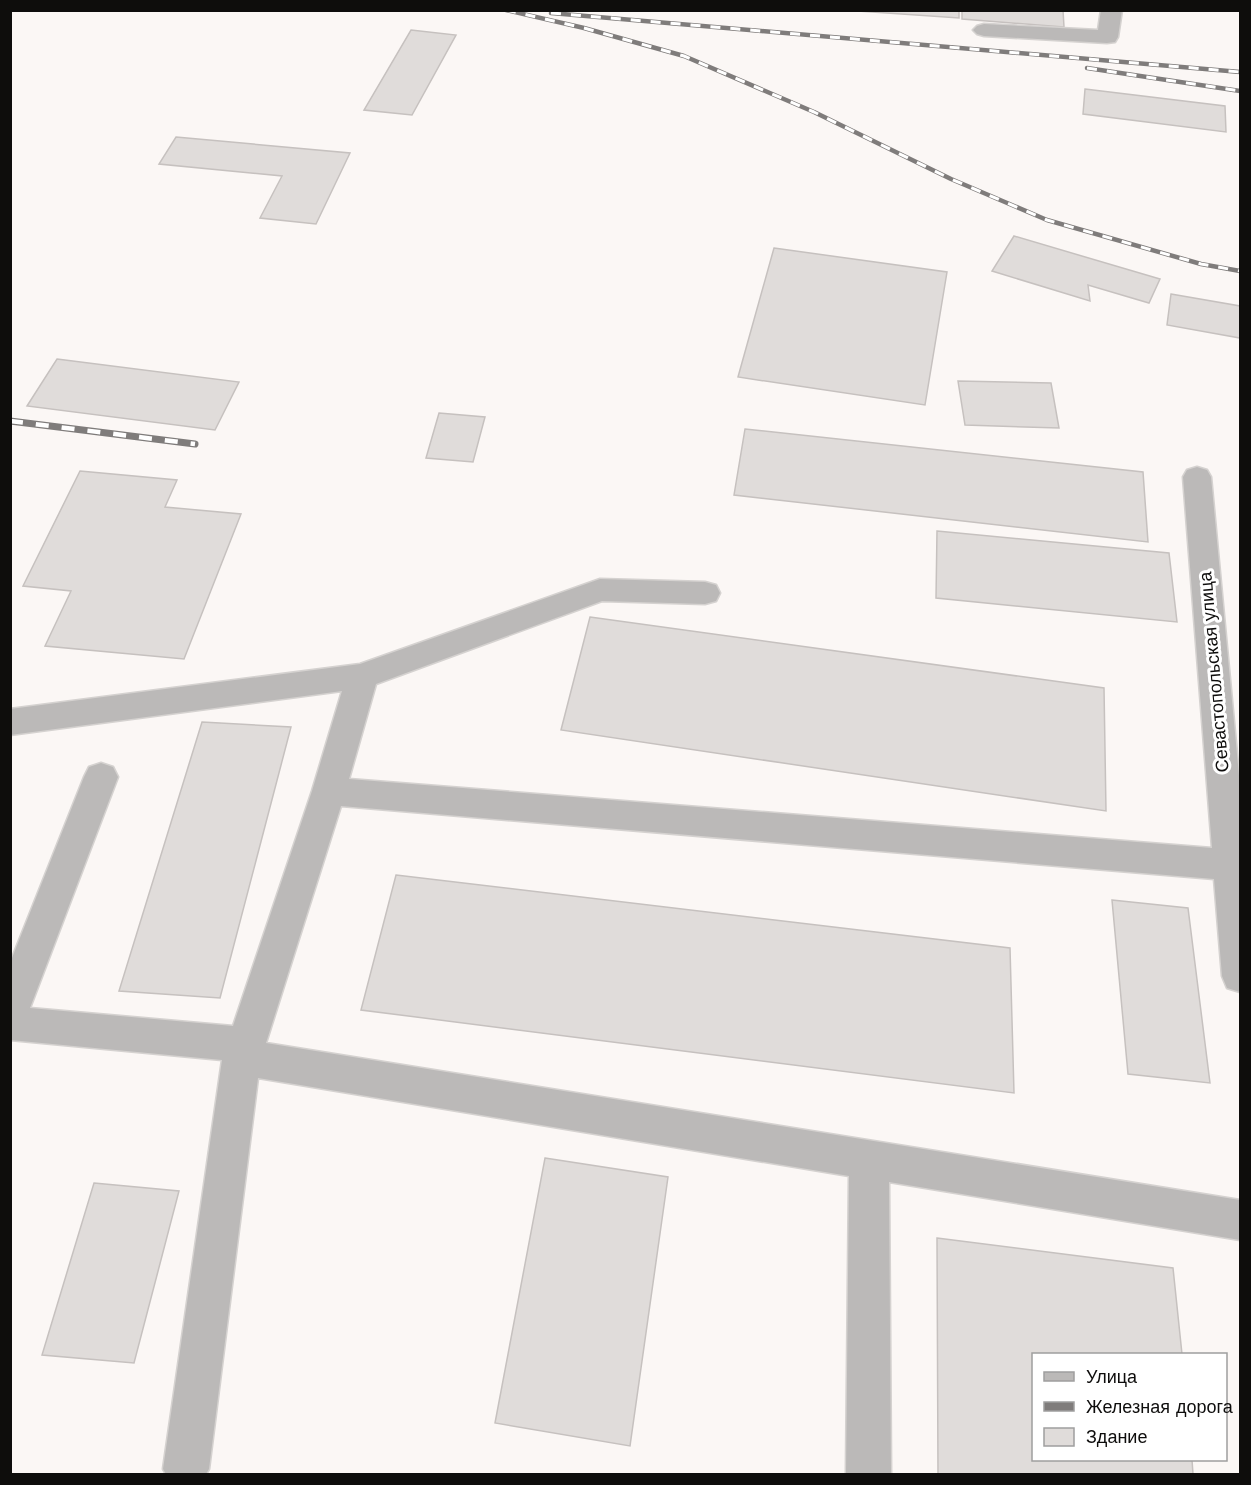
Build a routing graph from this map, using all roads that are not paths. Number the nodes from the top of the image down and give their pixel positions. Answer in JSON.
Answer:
{"nodes":[{"id":1,"x":1112,"y":10,"type":"edge"},
{"id":2,"x":984,"y":30,"type":"dead end"},
{"id":3,"x":1197,"y":477,"type":"dead end"},
{"id":4,"x":705,"y":593,"type":"dead end"},
{"id":5,"x":362,"y":676,"type":"junction"},
{"id":6,"x":10,"y":722,"type":"edge"},
{"id":7,"x":101,"y":777,"type":"dead end"},
{"id":8,"x":329,"y":791,"type":"junction"},
{"id":9,"x":1231,"y":865,"type":"junction"},
{"id":10,"x":1240,"y":976,"type":"edge"},
{"id":11,"x":10,"y":1012,"type":"edge"},
{"id":12,"x":10,"y":1023,"type":"edge"},
{"id":13,"x":244,"y":1051,"type":"junction"},
{"id":14,"x":869,"y":1159,"type":"junction"},
{"id":15,"x":1240,"y":1220,"type":"edge"},
{"id":16,"x":186,"y":1469,"type":"dead end"},
{"id":17,"x":868,"y":1474,"type":"edge"}],
"edges":[{"from":1,"to":2,"type":"street"},
{"from":3,"to":9,"type":"street","name":"Севастопольская улица"},
{"from":4,"to":5,"type":"street"},
{"from":5,"to":6,"type":"street"},
{"from":5,"to":8,"type":"street"},
{"from":7,"to":11,"type":"street"},
{"from":8,"to":9,"type":"street"},
{"from":8,"to":13,"type":"street"},
{"from":9,"to":10,"type":"street","name":"Севастопольская улица"},
{"from":12,"to":13,"type":"street"},
{"from":13,"to":14,"type":"street"},
{"from":13,"to":16,"type":"street"},
{"from":14,"to":15,"type":"street"},
{"from":14,"to":17,"type":"street"}]}
